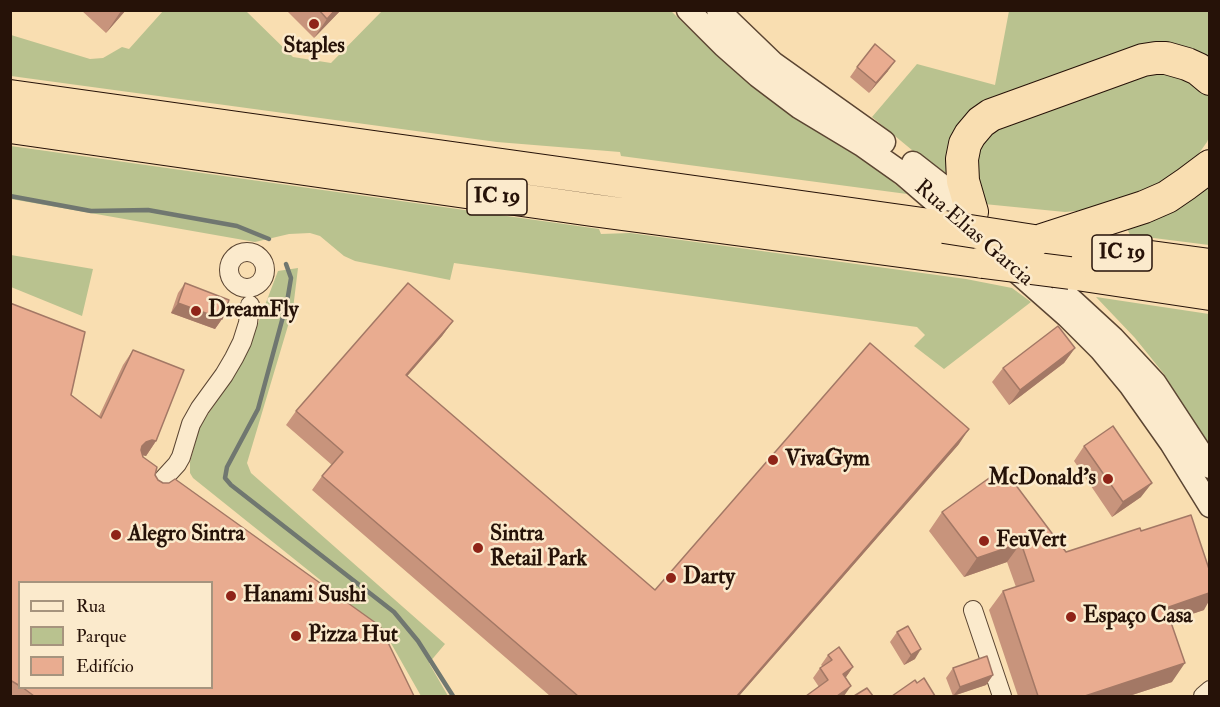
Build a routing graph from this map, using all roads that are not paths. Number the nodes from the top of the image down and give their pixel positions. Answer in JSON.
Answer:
{"nodes":[{"id":1,"x":687,"y":10,"type":"edge"},
{"id":2,"x":718,"y":10,"type":"edge"},
{"id":3,"x":1209,"y":79,"type":"edge"},
{"id":4,"x":10,"y":96,"type":"edge"},
{"id":5,"x":10,"y":127,"type":"edge"},
{"id":6,"x":1206,"y":165,"type":"edge"},
{"id":7,"x":972,"y":212,"type":"junction"},
{"id":8,"x":1036,"y":241,"type":"junction"},
{"id":9,"x":1209,"y":265,"type":"edge"},
{"id":10,"x":1209,"y":294,"type":"edge"},
{"id":11,"x":250,"y":305,"type":"dead end"},
{"id":12,"x":1155,"y":382,"type":"junction"},
{"id":13,"x":1130,"y":385,"type":"junction"},
{"id":14,"x":1209,"y":467,"type":"edge"},
{"id":15,"x":156,"y":479,"type":"edge"},
{"id":16,"x":1209,"y":506,"type":"edge"},
{"id":17,"x":973,"y":610,"type":"dead end"},
{"id":18,"x":1209,"y":690,"type":"edge"},
{"id":19,"x":1003,"y":696,"type":"edge"},
{"id":20,"x":1203,"y":696,"type":"edge"}],
"edges":[{"from":1,"to":13,"type":"street","name":"Rua Elias Garcia"},
{"from":2,"to":7,"type":"street","name":"Rua Elias Garcia"},
{"from":3,"to":7,"type":"highway"},
{"from":4,"to":8,"type":"highway","number":"IC 19","bridge":true},
{"from":5,"to":10,"type":"highway","number":"IC 19","bridge":true},
{"from":6,"to":8,"type":"highway"},
{"from":7,"to":12,"type":"street","name":"Rua Elias Garcia"},
{"from":8,"to":9,"type":"highway","number":"IC 19"},
{"from":11,"to":15,"type":"street"},
{"from":12,"to":13,"type":"street"},
{"from":12,"to":14,"type":"street","name":"Rua Elias Garcia"},
{"from":13,"to":16,"type":"street","name":"Rua Elias Garcia"},
{"from":17,"to":19,"type":"street"},
{"from":18,"to":20,"type":"street"}]}
